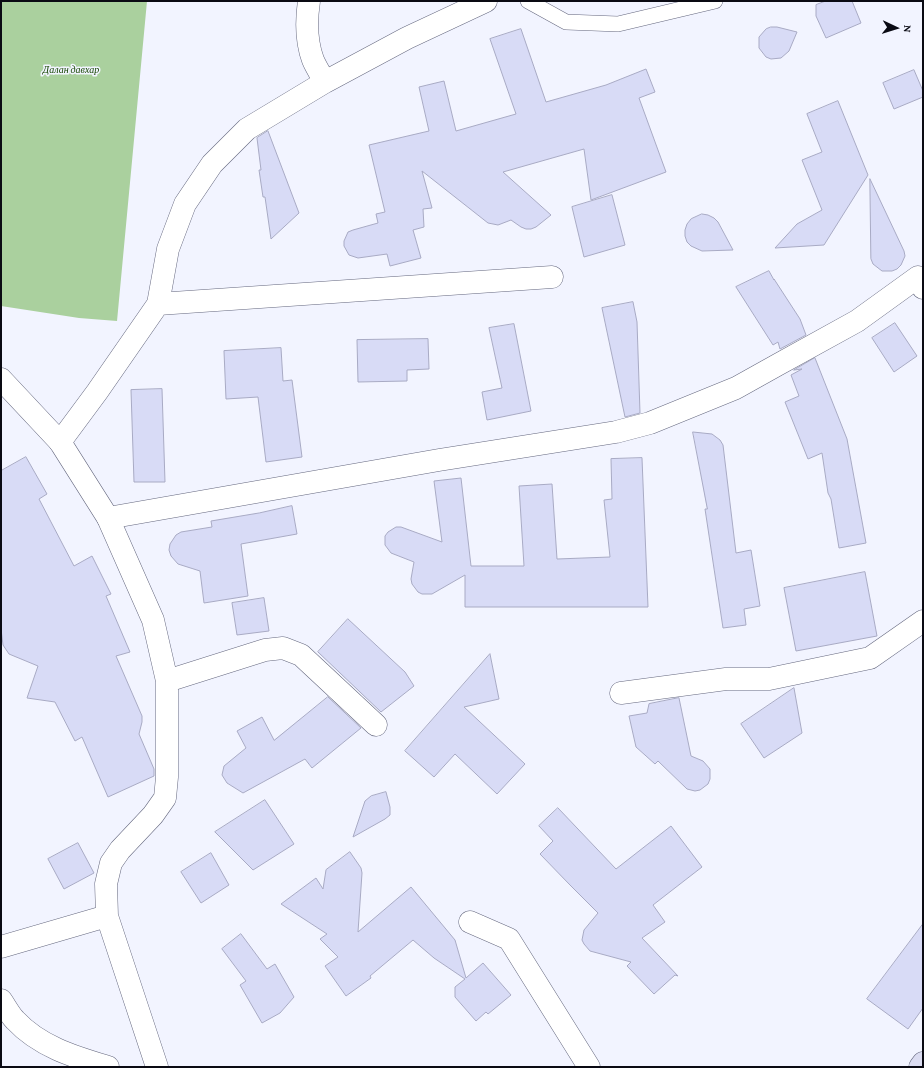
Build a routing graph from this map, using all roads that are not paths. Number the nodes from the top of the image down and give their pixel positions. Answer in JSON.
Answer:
{"nodes":[{"id":1,"x":309,"y":1,"type":"edge"},
{"id":2,"x":486,"y":1,"type":"edge"},
{"id":3,"x":528,"y":1,"type":"edge"},
{"id":4,"x":715,"y":1,"type":"edge"},
{"id":5,"x":325,"y":82,"type":"junction"},
{"id":6,"x":552,"y":277,"type":"dead end"},
{"id":7,"x":921,"y":279,"type":"edge"},
{"id":8,"x":158,"y":304,"type":"junction"},
{"id":9,"x":1,"y":379,"type":"edge"},
{"id":10,"x":60,"y":442,"type":"junction"},
{"id":11,"x":108,"y":518,"type":"junction"},
{"id":12,"x":923,"y":621,"type":"edge"},
{"id":13,"x":167,"y":681,"type":"junction"},
{"id":14,"x":621,"y":693,"type":"dead end"},
{"id":15,"x":376,"y":725,"type":"dead end"},
{"id":16,"x":107,"y":916,"type":"junction"},
{"id":17,"x":470,"y":922,"type":"dead end"},
{"id":18,"x":1,"y":946,"type":"edge"},
{"id":19,"x":1,"y":1000,"type":"edge"},
{"id":20,"x":923,"y":1062,"type":"edge"},
{"id":21,"x":108,"y":1067,"type":"edge"},
{"id":22,"x":157,"y":1067,"type":"edge"},
{"id":23,"x":589,"y":1067,"type":"edge"},
{"id":24,"x":920,"y":1067,"type":"edge"}],
"edges":[{"from":1,"to":5,"type":"street"},
{"from":2,"to":5,"type":"street"},
{"from":3,"to":4,"type":"lane"},
{"from":5,"to":8,"type":"street"},
{"from":6,"to":8,"type":"street"},
{"from":7,"to":11,"type":"street"},
{"from":8,"to":10,"type":"street"},
{"from":9,"to":10,"type":"street"},
{"from":10,"to":11,"type":"street"},
{"from":11,"to":13,"type":"street"},
{"from":12,"to":14,"type":"street"},
{"from":13,"to":15,"type":"street"},
{"from":13,"to":16,"type":"street"},
{"from":16,"to":18,"type":"street"},
{"from":16,"to":22,"type":"street"},
{"from":17,"to":23,"type":"street"},
{"from":19,"to":21,"type":"street"},
{"from":20,"to":24,"type":"main road"}]}
